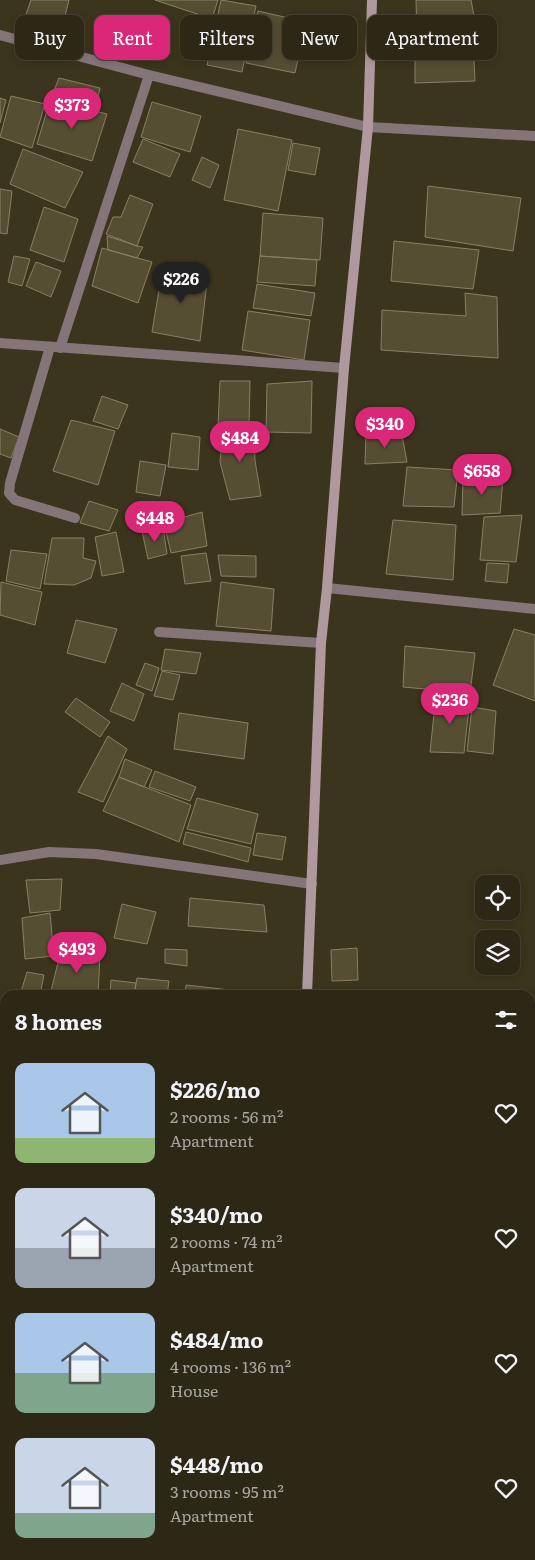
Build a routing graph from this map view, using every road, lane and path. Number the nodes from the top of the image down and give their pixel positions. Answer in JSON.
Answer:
{"nodes":[{"id":1,"x":372,"y":0,"type":"edge"},
{"id":2,"x":0,"y":35,"type":"edge"},
{"id":3,"x":149,"y":75,"type":"junction"},
{"id":4,"x":368,"y":127,"type":"junction"},
{"id":5,"x":535,"y":136,"type":"edge"},
{"id":6,"x":0,"y":343,"type":"edge"},
{"id":7,"x":55,"y":347,"type":"junction"},
{"id":8,"x":344,"y":368,"type":"junction"},
{"id":9,"x":76,"y":518,"type":"dead end"},
{"id":10,"x":327,"y":588,"type":"junction"},
{"id":11,"x":535,"y":609,"type":"edge"},
{"id":12,"x":159,"y":632,"type":"dead end"},
{"id":13,"x":321,"y":643,"type":"junction"},
{"id":14,"x":0,"y":860,"type":"edge"},
{"id":15,"x":312,"y":884,"type":"junction"},
{"id":16,"x":307,"y":990,"type":"edge"}],
"edges":[{"from":1,"to":4,"type":"street"},
{"from":2,"to":3,"type":"street"},
{"from":3,"to":4,"type":"street"},
{"from":3,"to":7,"type":"street"},
{"from":4,"to":5,"type":"street"},
{"from":4,"to":8,"type":"street"},
{"from":6,"to":7,"type":"street"},
{"from":7,"to":8,"type":"street"},
{"from":7,"to":9,"type":"street"},
{"from":8,"to":10,"type":"street"},
{"from":10,"to":11,"type":"street"},
{"from":10,"to":13,"type":"street"},
{"from":12,"to":13,"type":"street"},
{"from":13,"to":15,"type":"street"},
{"from":14,"to":15,"type":"street"},
{"from":15,"to":16,"type":"street"}]}
